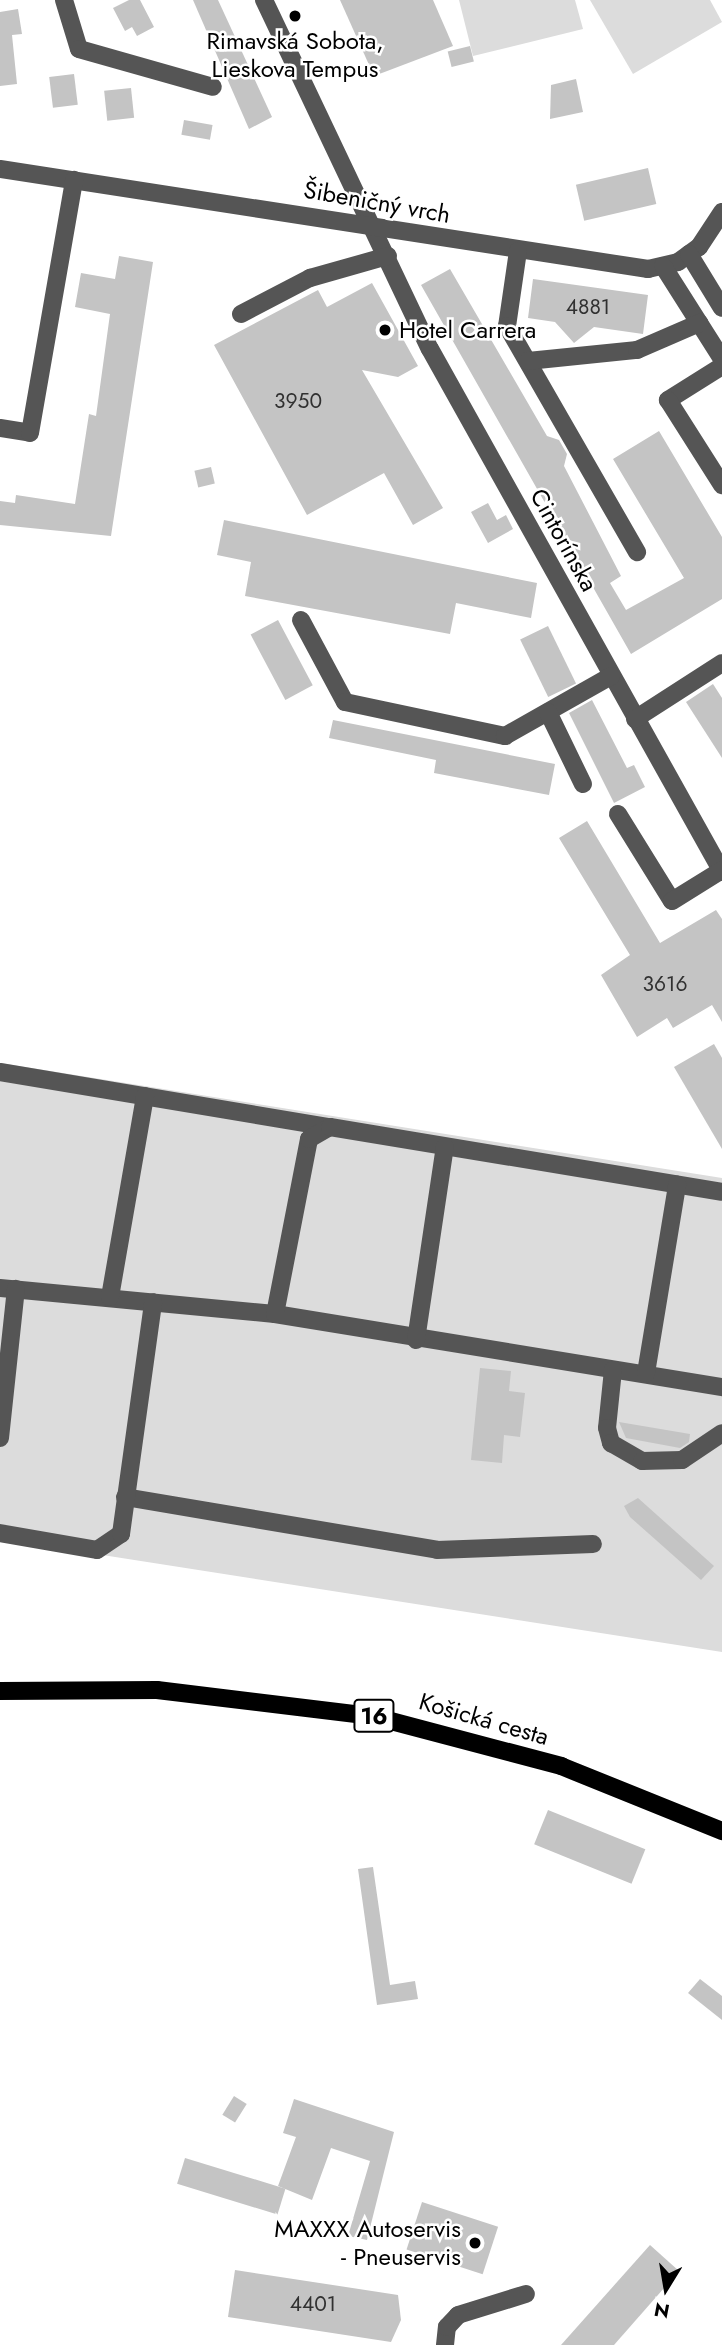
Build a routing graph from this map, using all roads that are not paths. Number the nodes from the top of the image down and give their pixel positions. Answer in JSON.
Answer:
{"nodes":[{"id":1,"x":64,"y":0,"type":"edge"},
{"id":2,"x":264,"y":0,"type":"edge"},
{"id":3,"x":213,"y":87,"type":"dead end"},
{"id":4,"x":0,"y":169,"type":"edge"},
{"id":5,"x":74,"y":180,"type":"junction"},
{"id":6,"x":722,"y":212,"type":"edge"},
{"id":7,"x":375,"y":225,"type":"junction"},
{"id":8,"x":517,"y":251,"type":"junction"},
{"id":9,"x":689,"y":254,"type":"junction"},
{"id":10,"x":388,"y":256,"type":"junction"},
{"id":11,"x":663,"y":265,"type":"junction"},
{"id":12,"x":722,"y":308,"type":"edge"},
{"id":13,"x":241,"y":314,"type":"dead end"},
{"id":14,"x":699,"y":323,"type":"junction"},
{"id":15,"x":722,"y":359,"type":"edge"},
{"id":16,"x":528,"y":362,"type":"junction"},
{"id":17,"x":722,"y":366,"type":"edge"},
{"id":18,"x":0,"y":428,"type":"edge"},
{"id":19,"x":722,"y":485,"type":"edge"},
{"id":20,"x":637,"y":552,"type":"dead end"},
{"id":21,"x":301,"y":620,"type":"dead end"},
{"id":22,"x":722,"y":663,"type":"edge"},
{"id":23,"x":611,"y":676,"type":"junction"},
{"id":24,"x":548,"y":712,"type":"junction"},
{"id":25,"x":635,"y":719,"type":"junction"},
{"id":26,"x":583,"y":783,"type":"dead end"},
{"id":27,"x":618,"y":814,"type":"dead end"},
{"id":28,"x":722,"y":871,"type":"edge"},
{"id":29,"x":0,"y":1072,"type":"edge"},
{"id":30,"x":145,"y":1096,"type":"junction"},
{"id":31,"x":330,"y":1127,"type":"junction"},
{"id":32,"x":445,"y":1146,"type":"junction"},
{"id":33,"x":677,"y":1185,"type":"junction"},
{"id":34,"x":722,"y":1192,"type":"edge"},
{"id":35,"x":8,"y":1288,"type":"edge"},
{"id":36,"x":110,"y":1297,"type":"junction"},
{"id":37,"x":153,"y":1302,"type":"junction"},
{"id":38,"x":275,"y":1314,"type":"junction"},
{"id":39,"x":416,"y":1340,"type":"junction"},
{"id":40,"x":613,"y":1370,"type":"junction"},
{"id":41,"x":646,"y":1373,"type":"junction"},
{"id":42,"x":722,"y":1387,"type":"edge"},
{"id":43,"x":722,"y":1433,"type":"edge"},
{"id":44,"x":0,"y":1438,"type":"edge"},
{"id":45,"x":125,"y":1497,"type":"junction"},
{"id":46,"x":0,"y":1533,"type":"edge"},
{"id":47,"x":593,"y":1544,"type":"dead end"},
{"id":48,"x":0,"y":1691,"type":"edge"},
{"id":49,"x":722,"y":1831,"type":"edge"},
{"id":50,"x":526,"y":2294,"type":"dead end"},
{"id":51,"x":445,"y":2345,"type":"edge"}],
"edges":[{"from":1,"to":3,"type":"street"},
{"from":2,"to":7,"type":"street","name":"Cintorínska"},
{"from":4,"to":5,"type":"street","name":"Šibeničný vrch"},
{"from":5,"to":7,"type":"street","name":"Šibeničný vrch"},
{"from":5,"to":18,"type":"street"},
{"from":6,"to":9,"type":"street","name":"Šibeničný vrch"},
{"from":7,"to":8,"type":"street","name":"Šibeničný vrch"},
{"from":7,"to":10,"type":"street","name":"Cintorínska"},
{"from":8,"to":11,"type":"street","name":"Šibeničný vrch"},
{"from":8,"to":16,"type":"street"},
{"from":9,"to":11,"type":"street","name":"Šibeničný vrch"},
{"from":9,"to":12,"type":"street"},
{"from":10,"to":13,"type":"street"},
{"from":10,"to":23,"type":"street","name":"Cintorínska"},
{"from":11,"to":14,"type":"street"},
{"from":14,"to":15,"type":"street"},
{"from":14,"to":16,"type":"street"},
{"from":16,"to":20,"type":"street"},
{"from":17,"to":19,"type":"street"},
{"from":21,"to":24,"type":"street"},
{"from":22,"to":25,"type":"street"},
{"from":23,"to":24,"type":"street"},
{"from":23,"to":25,"type":"street","name":"Cintorínska"},
{"from":24,"to":26,"type":"street"},
{"from":25,"to":28,"type":"street","name":"Cintorínska"},
{"from":27,"to":28,"type":"street"},
{"from":29,"to":30,"type":"street"},
{"from":30,"to":31,"type":"street"},
{"from":30,"to":36,"type":"street"},
{"from":31,"to":32,"type":"street"},
{"from":31,"to":38,"type":"street"},
{"from":32,"to":33,"type":"street"},
{"from":32,"to":39,"type":"street"},
{"from":33,"to":34,"type":"street"},
{"from":33,"to":41,"type":"street"},
{"from":35,"to":36,"type":"street"},
{"from":35,"to":44,"type":"street"},
{"from":36,"to":37,"type":"street"},
{"from":37,"to":38,"type":"street"},
{"from":37,"to":45,"type":"street"},
{"from":38,"to":39,"type":"street"},
{"from":39,"to":40,"type":"street"},
{"from":40,"to":41,"type":"street"},
{"from":40,"to":43,"type":"street"},
{"from":41,"to":42,"type":"street"},
{"from":45,"to":46,"type":"street"},
{"from":45,"to":47,"type":"street"},
{"from":48,"to":49,"type":"main road","name":"Košická cesta","number":"16"},
{"from":50,"to":51,"type":"street"}]}
